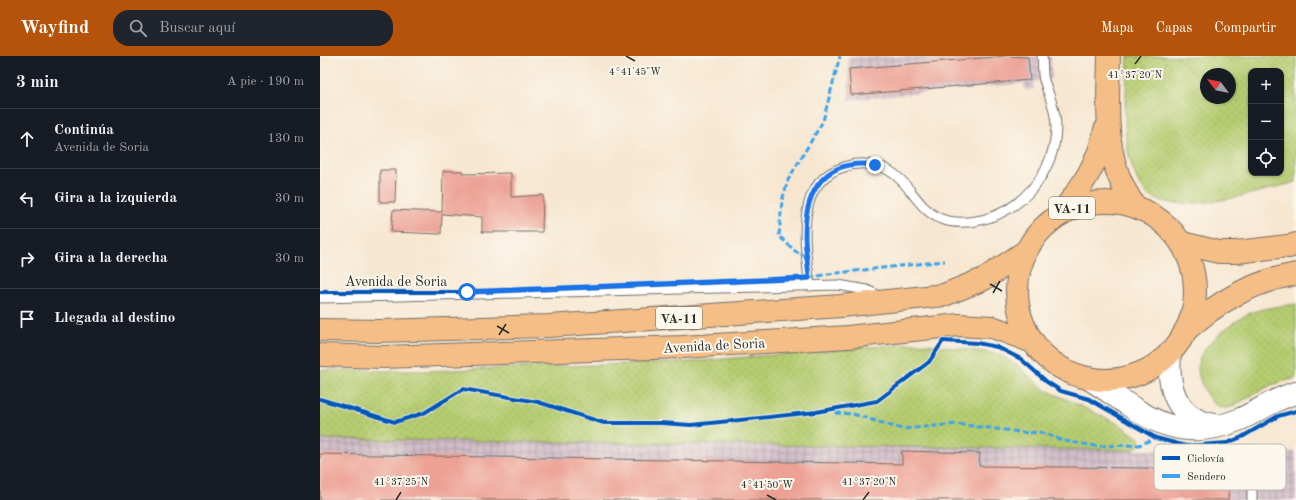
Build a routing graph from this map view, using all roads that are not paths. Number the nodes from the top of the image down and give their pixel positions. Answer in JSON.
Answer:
{"nodes":[{"id":1,"x":1042,"y":56,"type":"edge"},
{"id":2,"x":1109,"y":56,"type":"edge"},
{"id":3,"x":1108,"y":115,"type":"junction"},
{"id":4,"x":1135,"y":206,"type":"junction"},
{"id":5,"x":1061,"y":214,"type":"junction"},
{"id":6,"x":1182,"y":243,"type":"junction"},
{"id":7,"x":1294,"y":246,"type":"edge"},
{"id":8,"x":1026,"y":251,"type":"junction"},
{"id":9,"x":1296,"y":274,"type":"edge"},
{"id":10,"x":810,"y":286,"type":"junction"},
{"id":11,"x":320,"y":298,"type":"edge"},
{"id":12,"x":890,"y":301,"type":"junction"},
{"id":13,"x":320,"y":330,"type":"edge"},
{"id":14,"x":1184,"y":332,"type":"junction"},
{"id":15,"x":1033,"y":342,"type":"junction"},
{"id":16,"x":1170,"y":352,"type":"junction"},
{"id":17,"x":320,"y":355,"type":"edge"},
{"id":18,"x":1088,"y":378,"type":"junction"},
{"id":19,"x":1296,"y":393,"type":"edge"},
{"id":20,"x":1224,"y":426,"type":"junction"}],
"edges":[{"from":1,"to":10,"type":"lane"},
{"from":2,"to":3,"type":"highway"},
{"from":3,"to":4,"type":"highway"},
{"from":3,"to":5,"type":"highway"},
{"from":4,"to":5,"type":"highway","number":"VA-11"},
{"from":4,"to":6,"type":"highway","number":"VA-11"},
{"from":5,"to":8,"type":"highway","number":"VA-11"},
{"from":6,"to":7,"type":"highway"},
{"from":6,"to":14,"type":"highway","number":"VA-11"},
{"from":8,"to":12,"type":"highway","name":"Avenida de Soria","number":"VA-11"},
{"from":8,"to":15,"type":"highway","number":"VA-11"},
{"from":9,"to":14,"type":"highway","number":"VA-11"},
{"from":10,"to":11,"type":"lane","name":"Avenida de Soria"},
{"from":10,"to":12,"type":"lane","name":"Avenida de Soria"},
{"from":12,"to":13,"type":"highway","name":"Avenida de Soria","number":"VA-11"},
{"from":14,"to":16,"type":"highway","number":"VA-11"},
{"from":15,"to":17,"type":"highway","name":"Avenida de Soria","number":"VA-11"},
{"from":15,"to":18,"type":"highway","number":"VA-11"},
{"from":16,"to":18,"type":"highway","number":"VA-11"},
{"from":16,"to":20,"type":"street"},
{"from":18,"to":20,"type":"street"},
{"from":19,"to":20,"type":"street"}]}
